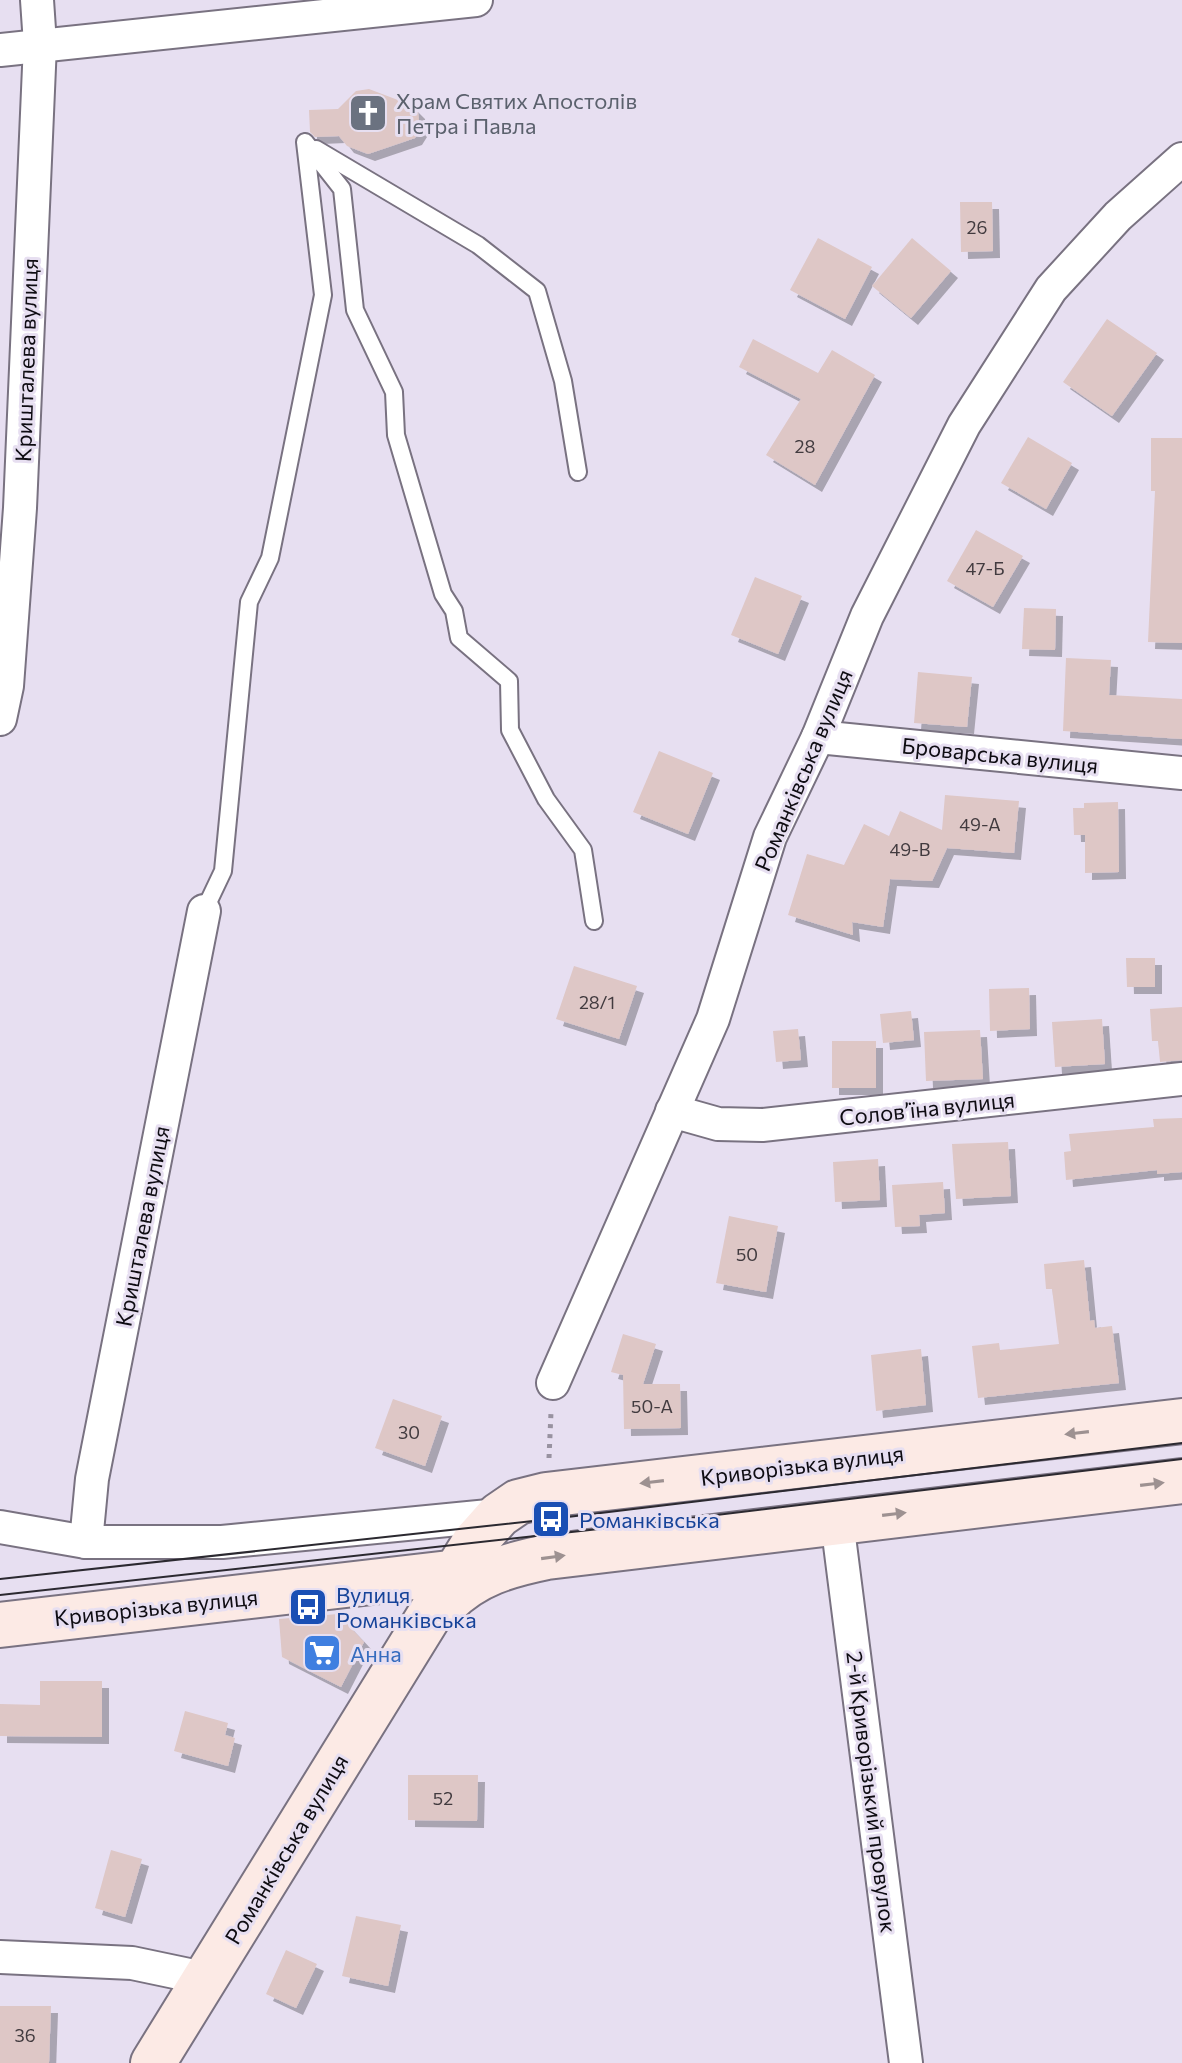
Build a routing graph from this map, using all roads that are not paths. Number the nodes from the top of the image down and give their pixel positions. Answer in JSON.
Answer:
{"nodes":[{"id":1,"x":37,"y":0,"type":"edge"},
{"id":2,"x":476,"y":0,"type":"edge"},
{"id":3,"x":318,"y":7,"type":"edge"},
{"id":4,"x":40,"y":44,"type":"junction"},
{"id":5,"x":0,"y":50,"type":"edge"},
{"id":6,"x":305,"y":142,"type":"junction"},
{"id":7,"x":1182,"y":159,"type":"edge"},
{"id":8,"x":578,"y":472,"type":"dead end"},
{"id":9,"x":10,"y":508,"type":"edge"},
{"id":10,"x":0,"y":719,"type":"edge"},
{"id":11,"x":818,"y":737,"type":"junction"},
{"id":12,"x":1182,"y":773,"type":"edge"},
{"id":13,"x":204,"y":911,"type":"joint"},
{"id":14,"x":594,"y":921,"type":"dead end"},
{"id":15,"x":1182,"y":1079,"type":"edge"},
{"id":16,"x":672,"y":1111,"type":"junction"},
{"id":17,"x":553,"y":1383,"type":"road end"},
{"id":18,"x":1182,"y":1421,"type":"edge"},
{"id":19,"x":1182,"y":1481,"type":"edge"},
{"id":20,"x":499,"y":1515,"type":"junction"},
{"id":21,"x":837,"y":1521,"type":"junction"},
{"id":22,"x":0,"y":1527,"type":"edge"},
{"id":23,"x":86,"y":1542,"type":"junction"},
{"id":24,"x":501,"y":1566,"type":"junction"},
{"id":25,"x":455,"y":1573,"type":"junction"},
{"id":26,"x":0,"y":1625,"type":"edge"},
{"id":27,"x":416,"y":1632,"type":"junction"},
{"id":28,"x":0,"y":1957,"type":"edge"},
{"id":29,"x":208,"y":1979,"type":"junction"},
{"id":30,"x":153,"y":2063,"type":"edge"},
{"id":31,"x":906,"y":2063,"type":"edge"}],
"edges":[{"from":1,"to":4,"type":"street","name":"Кришталева вулиця"},
{"from":2,"to":3,"type":"street"},
{"from":3,"to":4,"type":"street"},
{"from":4,"to":5,"type":"street"},
{"from":4,"to":9,"type":"street","name":"Кришталева вулиця"},
{"from":6,"to":8,"type":"lane"},
{"from":6,"to":13,"type":"lane"},
{"from":6,"to":14,"type":"lane"},
{"from":7,"to":11,"type":"street","name":"Романківська вулиця"},
{"from":9,"to":10,"type":"street","name":"Кришталева вулиця"},
{"from":11,"to":12,"type":"street","name":"Броварська вулиця"},
{"from":11,"to":16,"type":"street","name":"Романківська вулиця"},
{"from":13,"to":23,"type":"street","name":"Кришталева вулиця"},
{"from":15,"to":16,"type":"street","name":"Соловʼїна вулиця"},
{"from":16,"to":17,"type":"street","name":"Романківська вулиця"},
{"from":18,"to":20,"type":"main road","name":"Криворізька вулиця","one_way":true},
{"from":21,"to":19,"type":"main road","name":"Криворізька вулиця","one_way":true},
{"from":20,"to":23,"type":"street"},
{"from":20,"to":25,"type":"main road","name":"Криворізька вулиця"},
{"from":24,"to":21,"type":"main road","name":"Криворізька вулиця","one_way":true},
{"from":21,"to":31,"type":"street","name":"2-й Криворізький провулок"},
{"from":22,"to":23,"type":"street"},
{"from":24,"to":25,"type":"main road","name":"Криворізька вулиця"},
{"from":24,"to":27,"type":"main road","name":"Криворізька вулиця"},
{"from":25,"to":26,"type":"main road","name":"Криворізька вулиця"},
{"from":25,"to":27,"type":"main road","name":"Криворізька вулиця"},
{"from":27,"to":29,"type":"main road","name":"Романківська вулиця"},
{"from":28,"to":29,"type":"street"},
{"from":29,"to":30,"type":"main road","name":"Романківська вулиця"}]}
